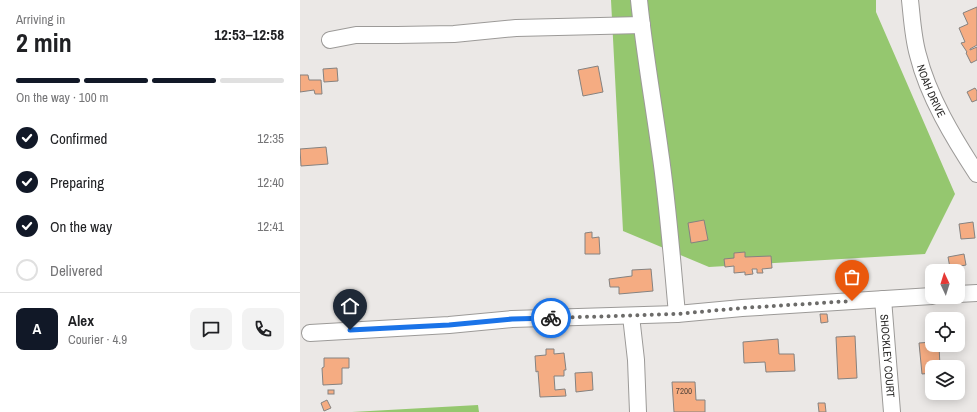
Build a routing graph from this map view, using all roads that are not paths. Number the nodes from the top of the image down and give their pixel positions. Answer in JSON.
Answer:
{"nodes":[{"id":1,"x":639,"y":0,"type":"edge"},
{"id":2,"x":910,"y":0,"type":"edge"},
{"id":3,"x":642,"y":25,"type":"junction"},
{"id":4,"x":330,"y":40,"type":"dead end"},
{"id":5,"x":977,"y":174,"type":"edge"},
{"id":6,"x":977,"y":293,"type":"edge"},
{"id":7,"x":965,"y":294,"type":"edge"},
{"id":8,"x":925,"y":296,"type":"edge"},
{"id":9,"x":883,"y":299,"type":"junction"},
{"id":10,"x":677,"y":314,"type":"junction"},
{"id":11,"x":631,"y":316,"type":"junction"},
{"id":12,"x":310,"y":333,"type":"dead end"},
{"id":13,"x":638,"y":412,"type":"edge"},
{"id":14,"x":892,"y":412,"type":"edge"}],
"edges":[{"from":1,"to":3,"type":"street"},
{"from":2,"to":5,"type":"street","name":"NOAH DRIVE"},
{"from":3,"to":4,"type":"street"},
{"from":3,"to":10,"type":"street"},
{"from":6,"to":7,"type":"street"},
{"from":8,"to":9,"type":"street"},
{"from":9,"to":10,"type":"street"},
{"from":9,"to":14,"type":"street","name":"SHOCKLEY COURT"},
{"from":10,"to":11,"type":"street"},
{"from":11,"to":12,"type":"street"},
{"from":11,"to":13,"type":"street"}]}
